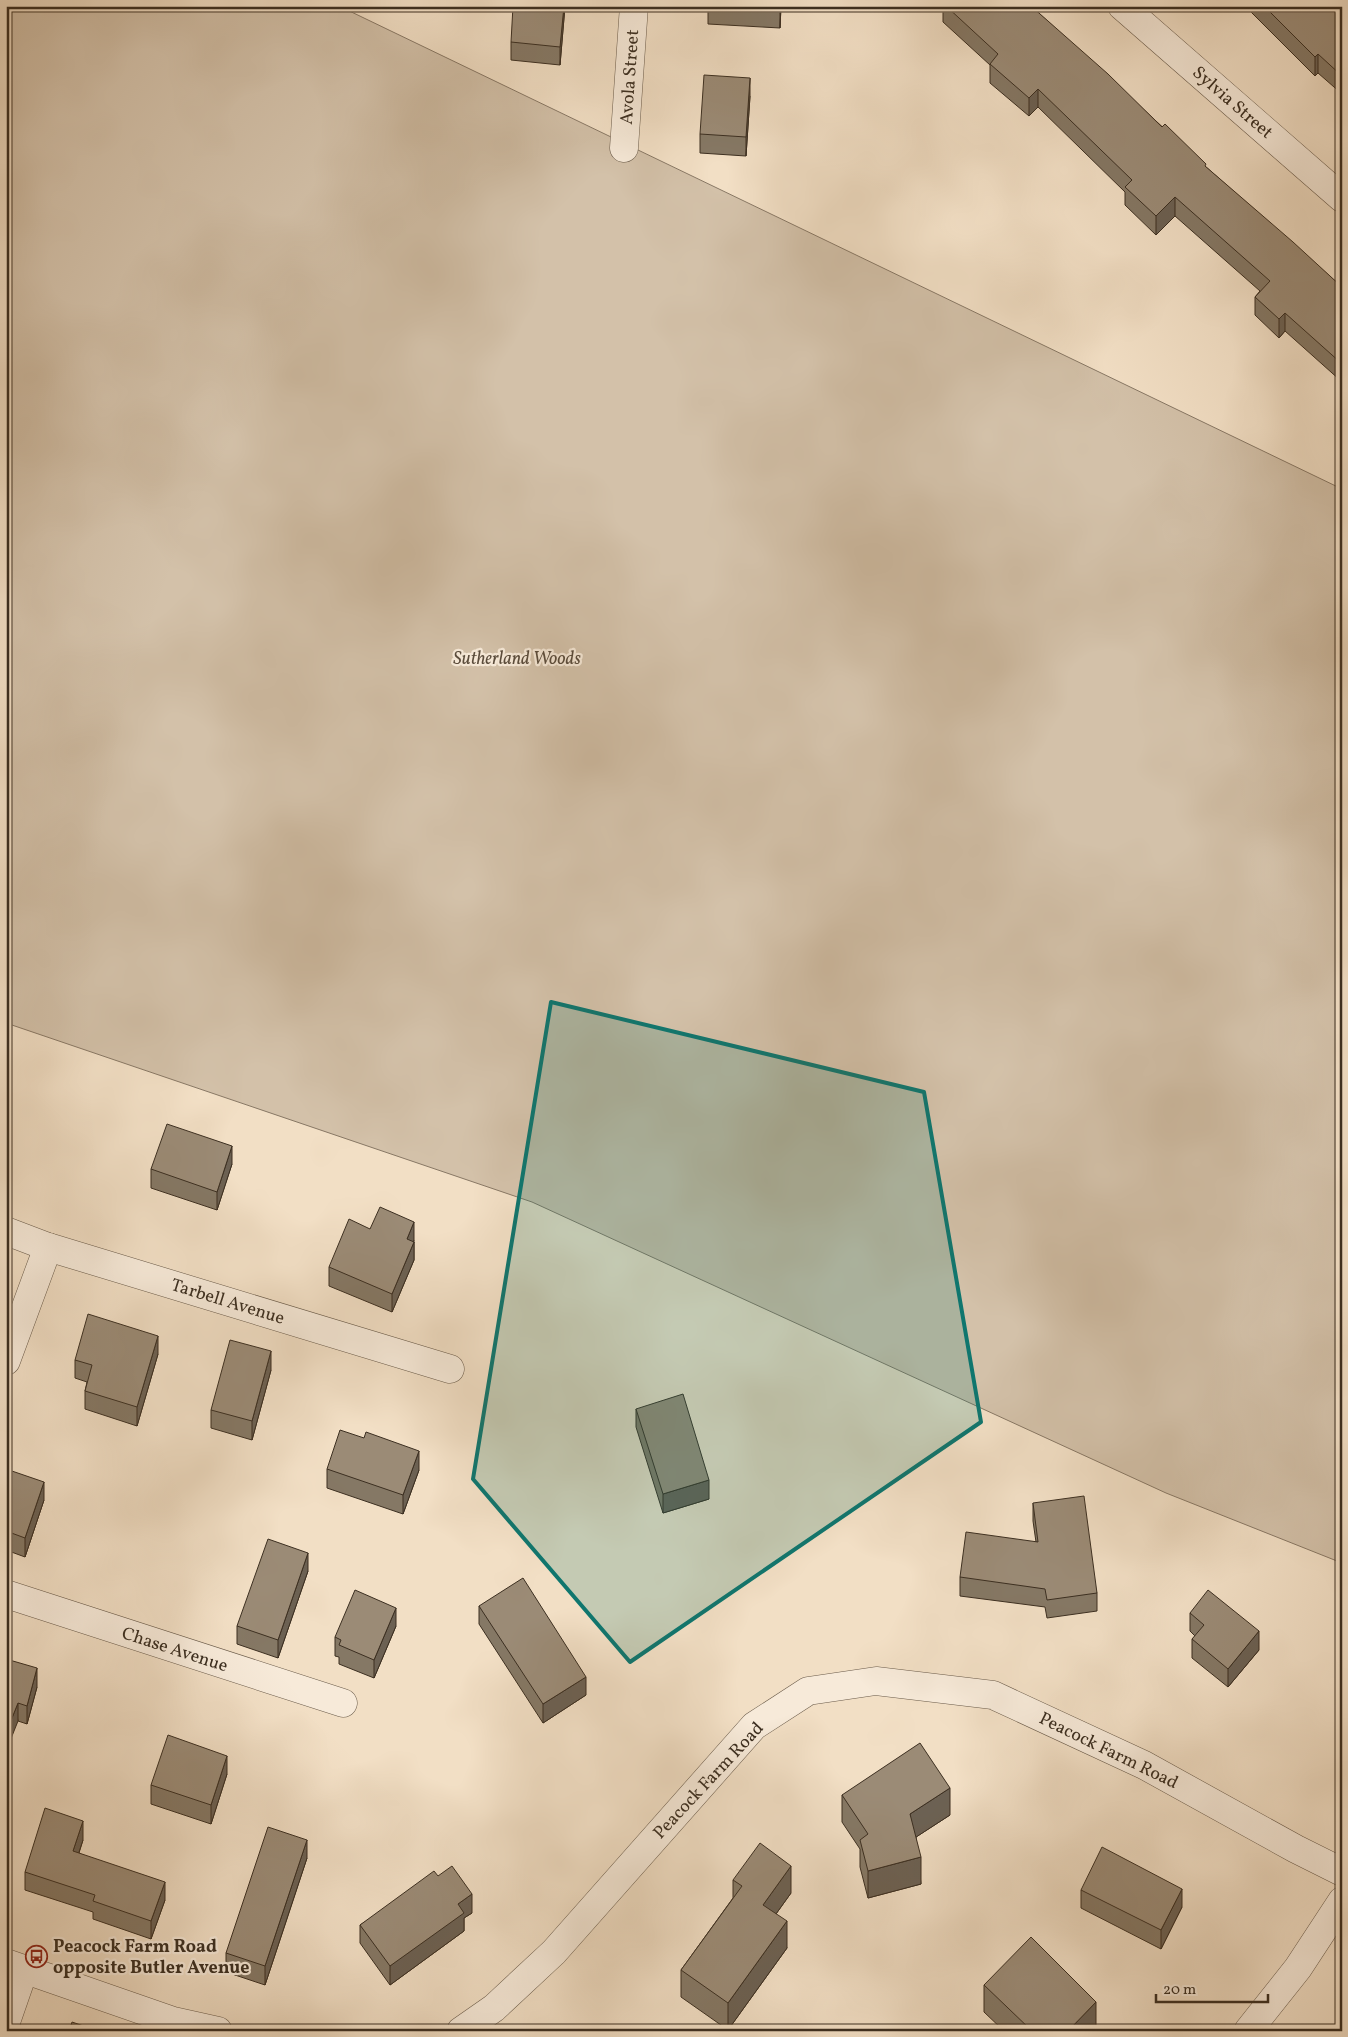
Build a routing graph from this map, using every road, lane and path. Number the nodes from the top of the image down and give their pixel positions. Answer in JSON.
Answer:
{"nodes":[{"id":1,"x":634,"y":6,"type":"edge"},
{"id":2,"x":1122,"y":6,"type":"edge"},
{"id":3,"x":624,"y":148,"type":"dead end"},
{"id":4,"x":1342,"y":198,"type":"edge"},
{"id":5,"x":6,"y":1231,"type":"edge"},
{"id":6,"x":48,"y":1246,"type":"junction"},
{"id":7,"x":6,"y":1360,"type":"edge"},
{"id":8,"x":450,"y":1369,"type":"dead end"},
{"id":9,"x":6,"y":1594,"type":"edge"},
{"id":10,"x":343,"y":1703,"type":"dead end"},
{"id":11,"x":1342,"y":1872,"type":"edge"},
{"id":12,"x":1342,"y":1901,"type":"edge"},
{"id":13,"x":15,"y":1966,"type":"edge"},
{"id":14,"x":6,"y":2022,"type":"edge"},
{"id":15,"x":218,"y":2031,"type":"edge"},
{"id":16,"x":461,"y":2031,"type":"edge"},
{"id":17,"x":1248,"y":2031,"type":"edge"}],
"edges":[{"from":1,"to":3,"type":"street","name":"Avola Street"},
{"from":2,"to":4,"type":"street","name":"Sylvia Street"},
{"from":5,"to":6,"type":"street","name":"Tarbell Avenue"},
{"from":6,"to":7,"type":"street"},
{"from":6,"to":8,"type":"street","name":"Tarbell Avenue"},
{"from":9,"to":10,"type":"street","name":"Chase Avenue"},
{"from":11,"to":16,"type":"street","name":"Peacock Farm Road"},
{"from":12,"to":17,"type":"street"},
{"from":13,"to":14,"type":"street"},
{"from":13,"to":15,"type":"street"}]}
